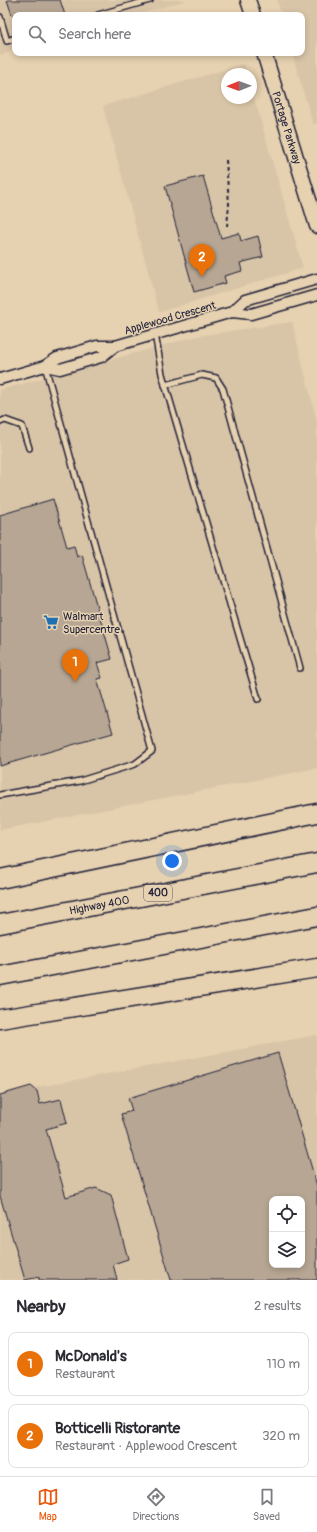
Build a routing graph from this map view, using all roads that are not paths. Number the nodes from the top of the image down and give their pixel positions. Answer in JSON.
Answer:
{"nodes":[{"id":1,"x":150,"y":0,"type":"edge"},
{"id":2,"x":248,"y":0,"type":"edge"},
{"id":3,"x":108,"y":12,"type":"edge"},
{"id":4,"x":252,"y":12,"type":"edge"},
{"id":5,"x":0,"y":17,"type":"edge"},
{"id":6,"x":12,"y":39,"type":"edge"},
{"id":7,"x":265,"y":56,"type":"edge"},
{"id":8,"x":317,"y":226,"type":"edge"},
{"id":9,"x":317,"y":279,"type":"edge"},
{"id":10,"x":317,"y":295,"type":"edge"},
{"id":11,"x":232,"y":312,"type":"junction"},
{"id":12,"x":155,"y":334,"type":"junction"},
{"id":13,"x":45,"y":366,"type":"junction"},
{"id":14,"x":0,"y":379,"type":"edge"},
{"id":15,"x":165,"y":385,"type":"junction"},
{"id":16,"x":0,"y":422,"type":"edge"},
{"id":17,"x":29,"y":448,"type":"dead end"},
{"id":18,"x":300,"y":668,"type":"dead end"},
{"id":19,"x":258,"y":699,"type":"dead end"},
{"id":20,"x":0,"y":795,"type":"edge"},
{"id":21,"x":317,"y":813,"type":"edge"},
{"id":22,"x":317,"y":863,"type":"edge"},
{"id":23,"x":0,"y":879,"type":"edge"},
{"id":24,"x":317,"y":916,"type":"edge"},
{"id":25,"x":0,"y":924,"type":"edge"},
{"id":26,"x":317,"y":968,"type":"edge"},
{"id":27,"x":0,"y":976,"type":"edge"},
{"id":28,"x":0,"y":1019,"type":"edge"}],
"edges":[{"from":1,"to":3,"type":"lane"},
{"from":2,"to":4,"type":"street"},
{"from":5,"to":6,"type":"lane"},
{"from":7,"to":8,"type":"street","name":"Portage Parkway"},
{"from":9,"to":11,"type":"street","name":"Applewood Crescent"},
{"from":10,"to":11,"type":"street","name":"Applewood Crescent"},
{"from":11,"to":12,"type":"street","name":"Applewood Crescent"},
{"from":12,"to":13,"type":"street","name":"Applewood Crescent"},
{"from":12,"to":15,"type":"lane"},
{"from":13,"to":14,"type":"street","name":"Applewood Crescent"},
{"from":13,"to":20,"type":"lane"},
{"from":15,"to":18,"type":"lane"},
{"from":15,"to":19,"type":"lane"},
{"from":16,"to":17,"type":"lane"},
{"from":21,"to":23,"type":"highway"},
{"from":22,"to":25,"type":"highway","name":"Highway 400","number":"400"},
{"from":24,"to":27,"type":"highway"},
{"from":26,"to":28,"type":"highway"}]}
